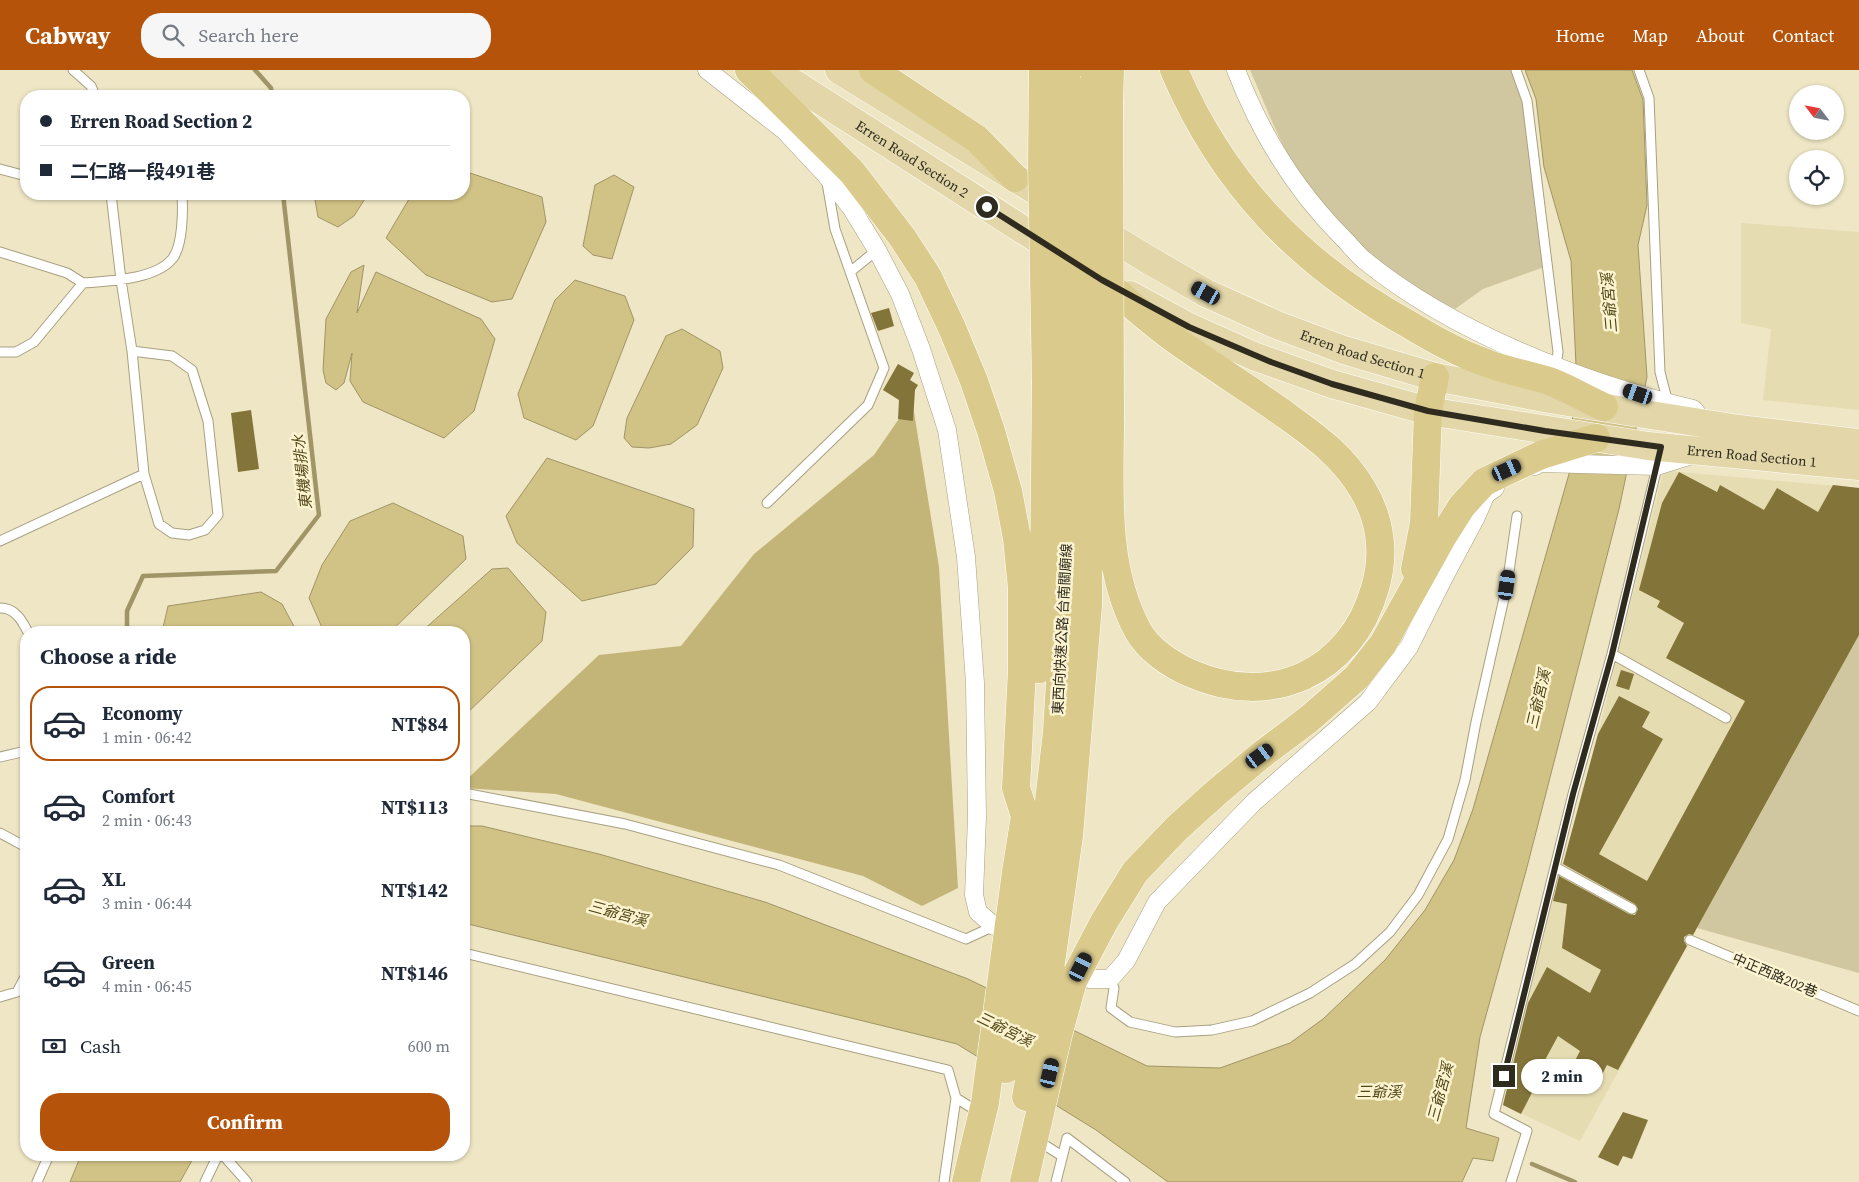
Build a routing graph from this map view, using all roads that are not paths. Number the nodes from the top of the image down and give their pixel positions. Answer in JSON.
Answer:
{"nodes":[{"id":1,"x":73,"y":70,"type":"edge"},
{"id":2,"x":707,"y":70,"type":"edge"},
{"id":3,"x":749,"y":70,"type":"edge"},
{"id":4,"x":773,"y":70,"type":"edge"},
{"id":5,"x":839,"y":70,"type":"edge"},
{"id":6,"x":873,"y":70,"type":"edge"},
{"id":7,"x":1110,"y":70,"type":"edge"},
{"id":8,"x":1174,"y":70,"type":"edge"},
{"id":9,"x":1236,"y":70,"type":"edge"},
{"id":10,"x":1516,"y":70,"type":"edge"},
{"id":11,"x":1639,"y":70,"type":"edge"},
{"id":12,"x":1077,"y":79,"type":"edge"},
{"id":13,"x":92,"y":90,"type":"edge"},
{"id":14,"x":0,"y":169,"type":"edge"},
{"id":15,"x":20,"y":174,"type":"edge"},
{"id":16,"x":826,"y":175,"type":"junction"},
{"id":17,"x":1014,"y":178,"type":"junction"},
{"id":18,"x":111,"y":200,"type":"edge"},
{"id":19,"x":182,"y":200,"type":"edge"},
{"id":20,"x":877,"y":250,"type":"junction"},
{"id":21,"x":0,"y":252,"type":"edge"},
{"id":22,"x":850,"y":272,"type":"junction"},
{"id":23,"x":121,"y":280,"type":"junction"},
{"id":24,"x":1102,"y":280,"type":"junction"},
{"id":25,"x":82,"y":283,"type":"junction"},
{"id":26,"x":132,"y":351,"type":"junction"},
{"id":27,"x":0,"y":352,"type":"edge"},
{"id":28,"x":1553,"y":373,"type":"junction"},
{"id":29,"x":1435,"y":377,"type":"junction"},
{"id":30,"x":1078,"y":401,"type":"junction"},
{"id":31,"x":1658,"y":406,"type":"junction"},
{"id":32,"x":1604,"y":407,"type":"joint"},
{"id":33,"x":1428,"y":411,"type":"junction"},
{"id":34,"x":1596,"y":438,"type":"joint"},
{"id":35,"x":1859,"y":443,"type":"edge"},
{"id":36,"x":1542,"y":450,"type":"junction"},
{"id":37,"x":1653,"y":456,"type":"junction"},
{"id":38,"x":1859,"y":466,"type":"edge"},
{"id":39,"x":144,"y":474,"type":"junction"},
{"id":40,"x":767,"y":504,"type":"dead end"},
{"id":41,"x":1517,"y":516,"type":"dead end"},
{"id":42,"x":0,"y":540,"type":"edge"},
{"id":43,"x":1405,"y":604,"type":"junction"},
{"id":44,"x":0,"y":608,"type":"edge"},
{"id":45,"x":24,"y":626,"type":"edge"},
{"id":46,"x":1612,"y":654,"type":"junction"},
{"id":47,"x":1726,"y":718,"type":"dead end"},
{"id":48,"x":20,"y":752,"type":"edge"},
{"id":49,"x":0,"y":757,"type":"edge"},
{"id":50,"x":470,"y":794,"type":"edge"},
{"id":51,"x":1025,"y":816,"type":"junction"},
{"id":52,"x":0,"y":832,"type":"edge"},
{"id":53,"x":20,"y":844,"type":"edge"},
{"id":54,"x":1555,"y":867,"type":"junction"},
{"id":55,"x":1632,"y":909,"type":"dead end"},
{"id":56,"x":1690,"y":940,"type":"dead end"},
{"id":57,"x":470,"y":954,"type":"edge"},
{"id":58,"x":1040,"y":960,"type":"junction"},
{"id":59,"x":1110,"y":979,"type":"junction"},
{"id":60,"x":20,"y":986,"type":"edge"},
{"id":61,"x":0,"y":997,"type":"edge"},
{"id":62,"x":1859,"y":1011,"type":"edge"},
{"id":63,"x":956,"y":1098,"type":"junction"},
{"id":64,"x":1009,"y":1120,"type":"junction"},
{"id":65,"x":1062,"y":1156,"type":"junction"},
{"id":66,"x":46,"y":1161,"type":"edge"},
{"id":67,"x":215,"y":1161,"type":"edge"},
{"id":68,"x":228,"y":1161,"type":"edge"},
{"id":69,"x":37,"y":1182,"type":"edge"},
{"id":70,"x":205,"y":1182,"type":"edge"},
{"id":71,"x":247,"y":1182,"type":"edge"},
{"id":72,"x":944,"y":1182,"type":"edge"},
{"id":73,"x":966,"y":1182,"type":"edge"},
{"id":74,"x":984,"y":1182,"type":"edge"},
{"id":75,"x":1008,"y":1182,"type":"edge"},
{"id":76,"x":1024,"y":1182,"type":"edge"},
{"id":77,"x":1056,"y":1182,"type":"edge"},
{"id":78,"x":1125,"y":1182,"type":"edge"},
{"id":79,"x":1511,"y":1182,"type":"edge"}],
"edges":[{"from":1,"to":13,"type":"lane"},
{"from":2,"to":16,"type":"street"},
{"from":3,"to":51,"type":"highway"},
{"from":4,"to":24,"type":"main road","name":"Erren Road Section 2"},
{"from":5,"to":17,"type":"main road"},
{"from":6,"to":17,"type":"highway"},
{"from":7,"to":12,"type":"highway"},
{"from":8,"to":28,"type":"highway"},
{"from":9,"to":28,"type":"street"},
{"from":10,"to":28,"type":"lane"},
{"from":11,"to":31,"type":"lane"},
{"from":12,"to":30,"type":"highway","name":"東西向快速公路 台南關廟線","bridge":true},
{"from":12,"to":30,"type":"highway","bridge":true},
{"from":14,"to":15,"type":"lane"},
{"from":16,"to":20,"type":"street"},
{"from":16,"to":22,"type":"lane"},
{"from":17,"to":29,"type":"main road","name":"Erren Road Section 1"},
{"from":18,"to":23,"type":"lane"},
{"from":19,"to":23,"type":"lane"},
{"from":20,"to":22,"type":"lane"},
{"from":20,"to":58,"type":"street"},
{"from":21,"to":25,"type":"lane"},
{"from":22,"to":40,"type":"lane"},
{"from":23,"to":25,"type":"lane"},
{"from":23,"to":26,"type":"lane"},
{"from":24,"to":30,"type":"highway"},
{"from":24,"to":33,"type":"main road"},
{"from":25,"to":27,"type":"lane"},
{"from":26,"to":39,"type":"lane"},
{"from":26,"to":39,"type":"lane"},
{"from":28,"to":29,"type":"main road","name":"Erren Road Section 1"},
{"from":28,"to":31,"type":"street"},
{"from":28,"to":32,"type":"highway"},
{"from":29,"to":33,"type":"highway"},
{"from":30,"to":51,"type":"highway"},
{"from":30,"to":58,"type":"highway","name":"東西向快速公路 台南關廟線"},
{"from":31,"to":32,"type":"main road","name":"Erren Road Section 1"},
{"from":31,"to":35,"type":"main road","name":"Erren Road Section 1"},
{"from":33,"to":36,"type":"main road"},
{"from":33,"to":43,"type":"highway"},
{"from":34,"to":36,"type":"highway"},
{"from":34,"to":37,"type":"main road","name":"Erren Road Section 1"},
{"from":36,"to":37,"type":"street"},
{"from":36,"to":43,"type":"highway"},
{"from":36,"to":59,"type":"street"},
{"from":37,"to":38,"type":"main road","name":"Erren Road Section 1"},
{"from":37,"to":46,"type":"lane"},
{"from":39,"to":42,"type":"lane"},
{"from":41,"to":59,"type":"lane"},
{"from":43,"to":58,"type":"highway"},
{"from":44,"to":45,"type":"lane"},
{"from":46,"to":47,"type":"lane"},
{"from":46,"to":54,"type":"lane"},
{"from":48,"to":49,"type":"lane"},
{"from":50,"to":58,"type":"lane"},
{"from":51,"to":58,"type":"highway"},
{"from":52,"to":53,"type":"lane"},
{"from":54,"to":55,"type":"lane"},
{"from":54,"to":79,"type":"lane"},
{"from":56,"to":62,"type":"lane","name":"中正西路202巷"},
{"from":57,"to":63,"type":"lane"},
{"from":58,"to":59,"type":"street"},
{"from":58,"to":64,"type":"highway","name":"東西向快速公路 台南關廟線"},
{"from":58,"to":64,"type":"highway"},
{"from":60,"to":61,"type":"lane"},
{"from":63,"to":64,"type":"lane"},
{"from":63,"to":72,"type":"lane"},
{"from":64,"to":65,"type":"lane"},
{"from":64,"to":73,"type":"highway"},
{"from":64,"to":74,"type":"highway","name":"東西向快速公路 台南關廟線"},
{"from":64,"to":75,"type":"highway","name":"東西向快速公路 台南關廟線"},
{"from":64,"to":76,"type":"highway"},
{"from":65,"to":77,"type":"lane"},
{"from":65,"to":78,"type":"lane"},
{"from":66,"to":69,"type":"lane"},
{"from":67,"to":70,"type":"lane"},
{"from":68,"to":71,"type":"lane"}]}
